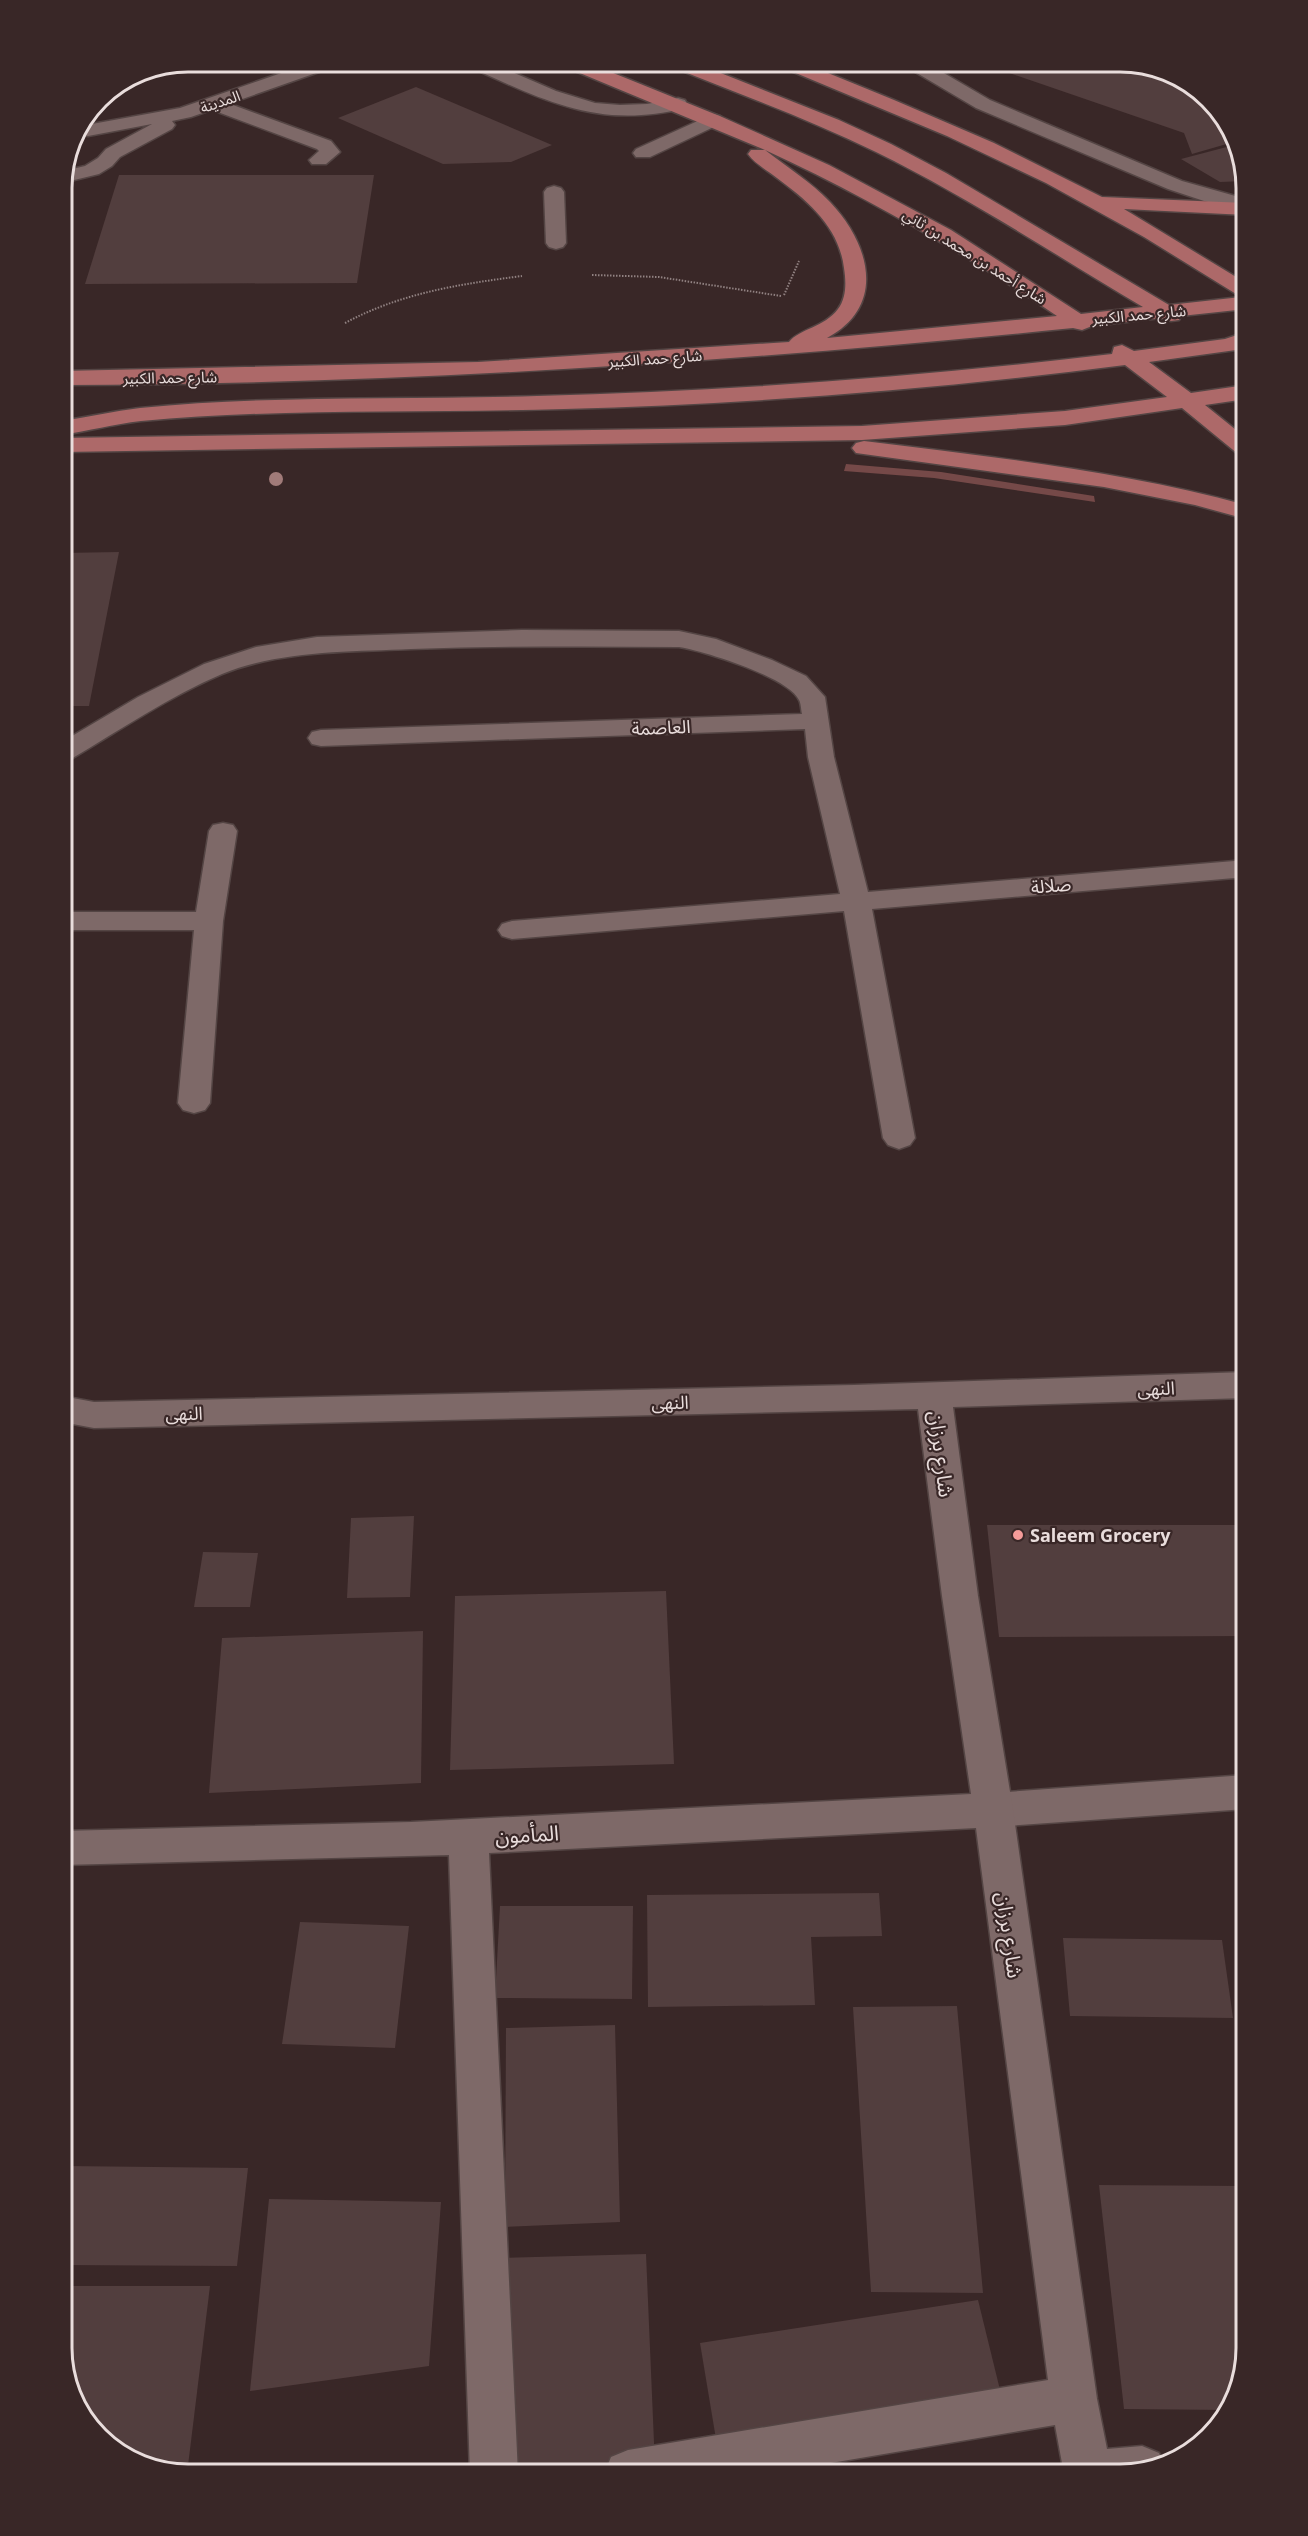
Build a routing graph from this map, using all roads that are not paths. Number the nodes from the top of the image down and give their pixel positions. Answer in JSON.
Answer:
{"nodes":[{"id":1,"x":298,"y":72,"type":"edge"},
{"id":2,"x":501,"y":72,"type":"edge"},
{"id":3,"x":596,"y":72,"type":"edge"},
{"id":4,"x":702,"y":72,"type":"edge"},
{"id":5,"x":810,"y":72,"type":"edge"},
{"id":6,"x":859,"y":72,"type":"edge"},
{"id":7,"x":929,"y":72,"type":"edge"},
{"id":8,"x":883,"y":102,"type":"junction"},
{"id":9,"x":214,"y":104,"type":"junction"},
{"id":10,"x":678,"y":104,"type":"junction"},
{"id":11,"x":184,"y":113,"type":"junction"},
{"id":12,"x":713,"y":120,"type":"junction"},
{"id":13,"x":89,"y":129,"type":"edge"},
{"id":14,"x":87,"y":131,"type":"edge"},
{"id":15,"x":113,"y":153,"type":"junction"},
{"id":16,"x":643,"y":153,"type":"dead end"},
{"id":17,"x":319,"y":160,"type":"dead end"},
{"id":18,"x":73,"y":175,"type":"edge"},
{"id":19,"x":554,"y":192,"type":"dead end"},
{"id":20,"x":1095,"y":201,"type":"junction"},
{"id":21,"x":1236,"y":204,"type":"edge"},
{"id":22,"x":1236,"y":207,"type":"edge"},
{"id":23,"x":556,"y":243,"type":"dead end"},
{"id":24,"x":1236,"y":285,"type":"edge"},
{"id":25,"x":1236,"y":304,"type":"edge"},
{"id":26,"x":1165,"y":312,"type":"junction"},
{"id":27,"x":1076,"y":320,"type":"junction"},
{"id":28,"x":1236,"y":345,"type":"edge"},
{"id":29,"x":1236,"y":346,"type":"edge"},
{"id":30,"x":1236,"y":347,"type":"edge"},
{"id":31,"x":1236,"y":348,"type":"edge"},
{"id":32,"x":778,"y":350,"type":"junction"},
{"id":33,"x":1130,"y":358,"type":"junction"},
{"id":34,"x":72,"y":378,"type":"edge"},
{"id":35,"x":1236,"y":394,"type":"edge"},
{"id":36,"x":1187,"y":401,"type":"junction"},
{"id":37,"x":72,"y":426,"type":"edge"},
{"id":38,"x":758,"y":434,"type":"junction"},
{"id":39,"x":1236,"y":441,"type":"edge"},
{"id":40,"x":72,"y":445,"type":"edge"},
{"id":41,"x":1236,"y":509,"type":"edge"},
{"id":42,"x":817,"y":721,"type":"junction"},
{"id":43,"x":321,"y":738,"type":"dead end"},
{"id":44,"x":72,"y":747,"type":"edge"},
{"id":45,"x":223,"y":831,"type":"dead end"},
{"id":46,"x":1236,"y":870,"type":"edge"},
{"id":47,"x":856,"y":901,"type":"junction"},
{"id":48,"x":72,"y":921,"type":"edge"},
{"id":49,"x":208,"y":921,"type":"junction"},
{"id":50,"x":512,"y":930,"type":"dead end"},
{"id":51,"x":194,"y":1103,"type":"dead end"},
{"id":52,"x":899,"y":1138,"type":"dead end"},
{"id":53,"x":1236,"y":1385,"type":"edge"},
{"id":54,"x":934,"y":1396,"type":"junction"},
{"id":55,"x":78,"y":1412,"type":"edge"},
{"id":56,"x":1236,"y":1793,"type":"edge"},
{"id":57,"x":993,"y":1810,"type":"junction"},
{"id":58,"x":468,"y":1837,"type":"junction"},
{"id":59,"x":72,"y":1848,"type":"edge"},
{"id":60,"x":1074,"y":2399,"type":"junction"},
{"id":61,"x":494,"y":2464,"type":"edge"},
{"id":62,"x":687,"y":2464,"type":"edge"},
{"id":63,"x":1086,"y":2464,"type":"edge"}],
"edges":[{"from":1,"to":9,"type":"street","name":"المدينة"},
{"from":2,"to":10,"type":"street"},
{"from":3,"to":10,"type":"main road","name":"شارع أحمد بن محمد بن ثاني"},
{"from":4,"to":26,"type":"main road"},
{"from":5,"to":8,"type":"main road"},
{"from":6,"to":8,"type":"main road"},
{"from":7,"to":21,"type":"street"},
{"from":8,"to":20,"type":"main road"},
{"from":9,"to":11,"type":"street","name":"المدينة"},
{"from":9,"to":17,"type":"street"},
{"from":10,"to":12,"type":"main road","name":"شارع أحمد بن محمد بن ثاني"},
{"from":11,"to":13,"type":"street","name":"المدينة"},
{"from":11,"to":15,"type":"street","name":"المدينة"},
{"from":12,"to":16,"type":"street"},
{"from":12,"to":27,"type":"main road","name":"شارع أحمد بن محمد بن ثاني"},
{"from":12,"to":32,"type":"main road"},
{"from":14,"to":15,"type":"street"},
{"from":15,"to":18,"type":"street","name":"المدينة"},
{"from":19,"to":23,"type":"street"},
{"from":20,"to":22,"type":"main road"},
{"from":20,"to":24,"type":"main road"},
{"from":25,"to":26,"type":"main road","name":"شارع حمد الكبير"},
{"from":26,"to":27,"type":"main road","name":"شارع حمد الكبير"},
{"from":26,"to":28,"type":"main road"},
{"from":27,"to":29,"type":"main road"},
{"from":27,"to":32,"type":"main road","name":"شارع حمد الكبير"},
{"from":27,"to":33,"type":"main road","name":"شارع أحمد بن محمد بن ثاني"},
{"from":30,"to":33,"type":"main road"},
{"from":31,"to":36,"type":"main road"},
{"from":32,"to":34,"type":"main road","name":"شارع حمد الكبير"},
{"from":33,"to":36,"type":"main road","name":"شارع أحمد بن محمد بن ثاني"},
{"from":33,"to":37,"type":"main road"},
{"from":35,"to":36,"type":"main road"},
{"from":36,"to":38,"type":"main road"},
{"from":36,"to":39,"type":"main road","name":"شارع أحمد بن محمد بن ثاني"},
{"from":38,"to":40,"type":"main road"},
{"from":38,"to":41,"type":"main road"},
{"from":42,"to":43,"type":"street","name":"العاصمة"},
{"from":42,"to":44,"type":"street"},
{"from":42,"to":47,"type":"street"},
{"from":45,"to":49,"type":"street"},
{"from":46,"to":47,"type":"street","name":"صلالة"},
{"from":47,"to":50,"type":"street","name":"صلالة"},
{"from":47,"to":52,"type":"street"},
{"from":48,"to":49,"type":"street"},
{"from":49,"to":51,"type":"street"},
{"from":53,"to":54,"type":"street","name":"النهى"},
{"from":54,"to":55,"type":"street","name":"النهى"},
{"from":54,"to":57,"type":"street","name":"شارع برزان"},
{"from":56,"to":57,"type":"street","name":"المأمون"},
{"from":57,"to":58,"type":"street","name":"المأمون"},
{"from":57,"to":60,"type":"street","name":"شارع برزان"},
{"from":58,"to":59,"type":"street","name":"المأمون"},
{"from":58,"to":61,"type":"street"},
{"from":60,"to":62,"type":"street"},
{"from":60,"to":63,"type":"street","name":"شارع برزان"}]}
